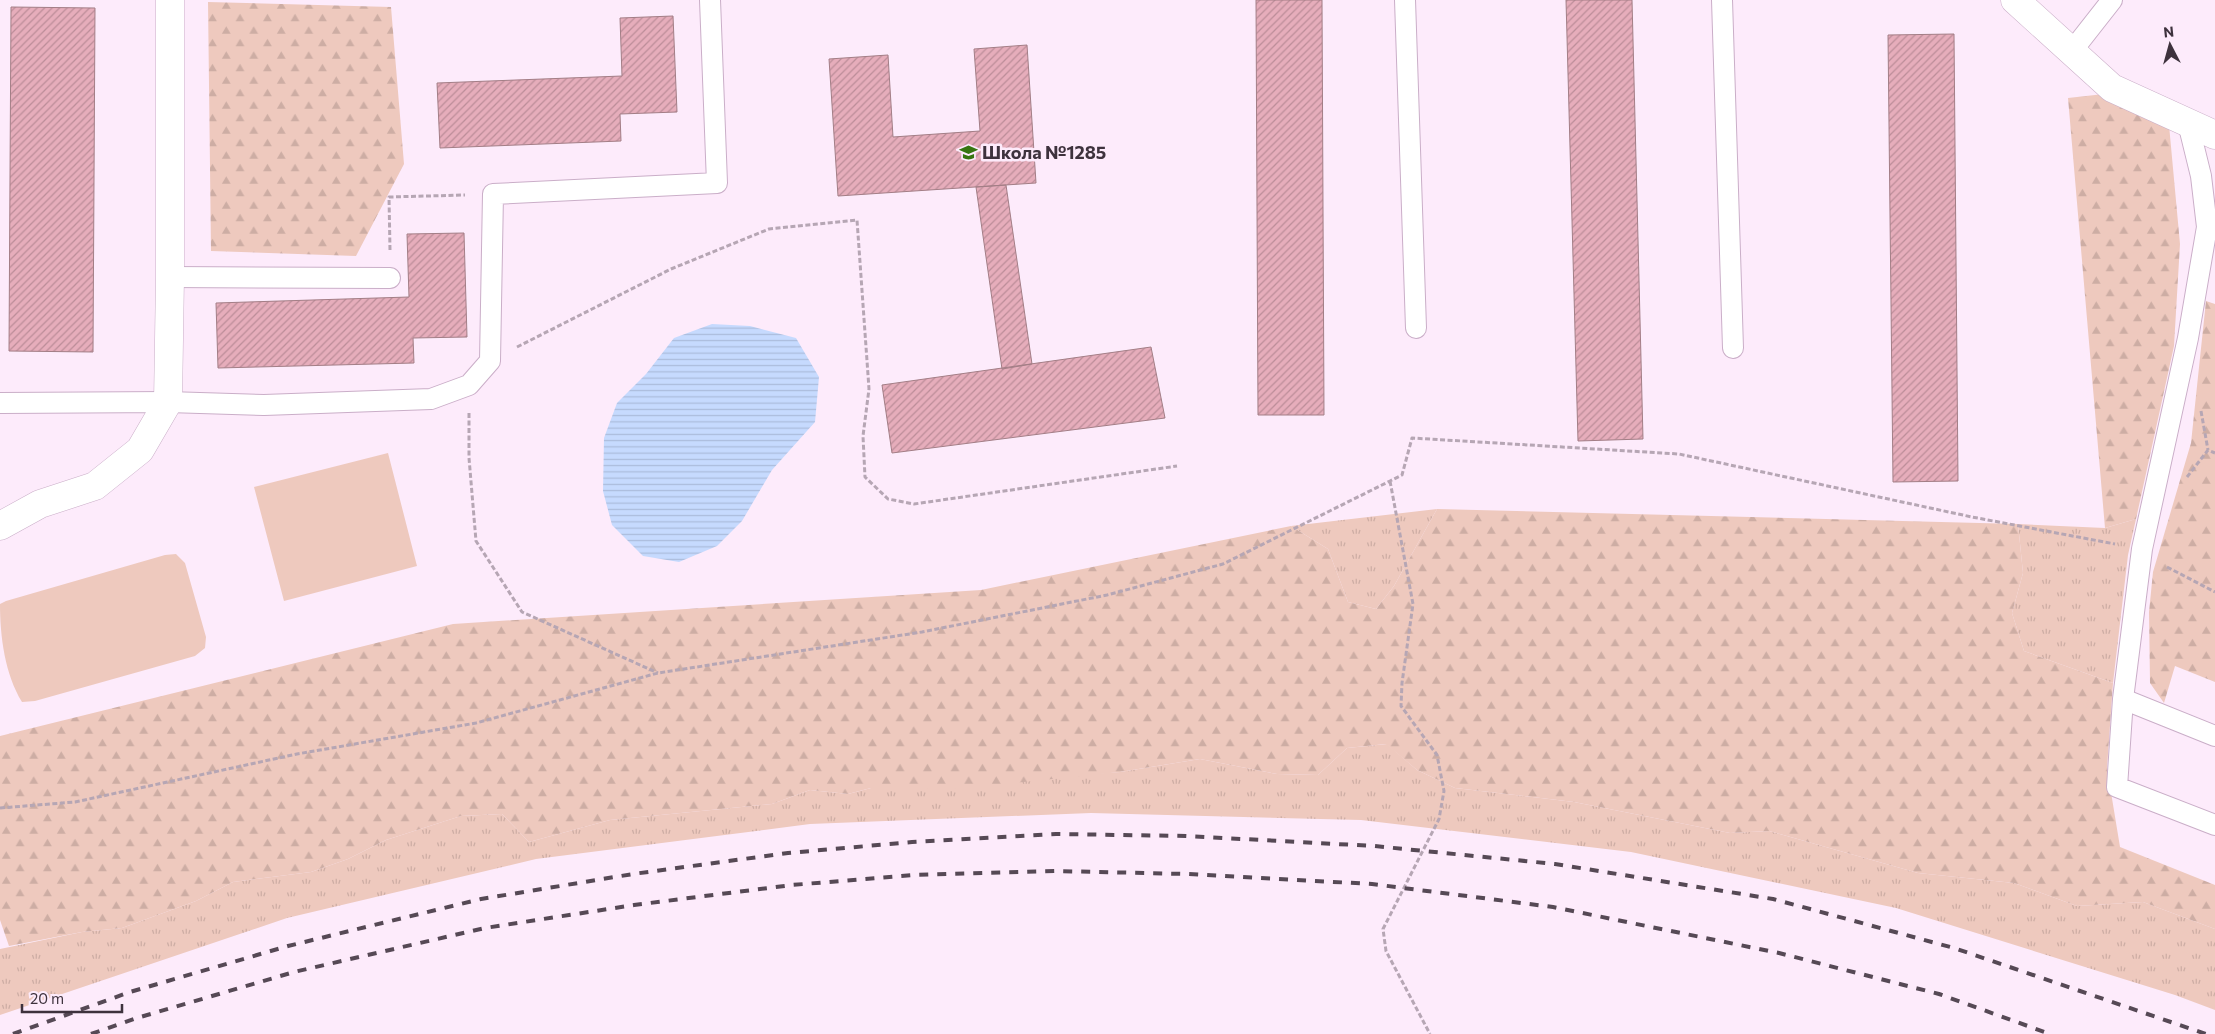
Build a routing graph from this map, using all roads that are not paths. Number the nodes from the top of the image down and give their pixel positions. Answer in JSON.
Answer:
{"nodes":[{"id":1,"x":170,"y":0,"type":"edge"},
{"id":2,"x":710,"y":0,"type":"edge"},
{"id":3,"x":1405,"y":0,"type":"edge"},
{"id":4,"x":1722,"y":0,"type":"edge"},
{"id":5,"x":2015,"y":0,"type":"edge"},
{"id":6,"x":2112,"y":0,"type":"edge"},
{"id":7,"x":2072,"y":51,"type":"junction"},
{"id":8,"x":2188,"y":123,"type":"junction"},
{"id":9,"x":2215,"y":135,"type":"edge"},
{"id":10,"x":170,"y":277,"type":"junction"},
{"id":11,"x":390,"y":278,"type":"road end"},
{"id":12,"x":1416,"y":328,"type":"dead end"},
{"id":13,"x":1733,"y":348,"type":"dead end"},
{"id":14,"x":168,"y":402,"type":"junction"},
{"id":15,"x":0,"y":403,"type":"edge"},
{"id":16,"x":0,"y":526,"type":"edge"},
{"id":17,"x":2124,"y":699,"type":"junction"},
{"id":18,"x":2215,"y":736,"type":"edge"},
{"id":19,"x":2215,"y":825,"type":"edge"}],
"edges":[{"from":1,"to":10,"type":"street"},
{"from":2,"to":14,"type":"lane"},
{"from":3,"to":12,"type":"lane"},
{"from":4,"to":13,"type":"lane"},
{"from":5,"to":7,"type":"street"},
{"from":6,"to":7,"type":"lane"},
{"from":7,"to":8,"type":"street"},
{"from":8,"to":9,"type":"street"},
{"from":8,"to":17,"type":"lane"},
{"from":10,"to":11,"type":"lane"},
{"from":10,"to":14,"type":"street"},
{"from":14,"to":15,"type":"lane"},
{"from":14,"to":16,"type":"street"},
{"from":17,"to":18,"type":"lane"},
{"from":17,"to":19,"type":"lane"}]}
